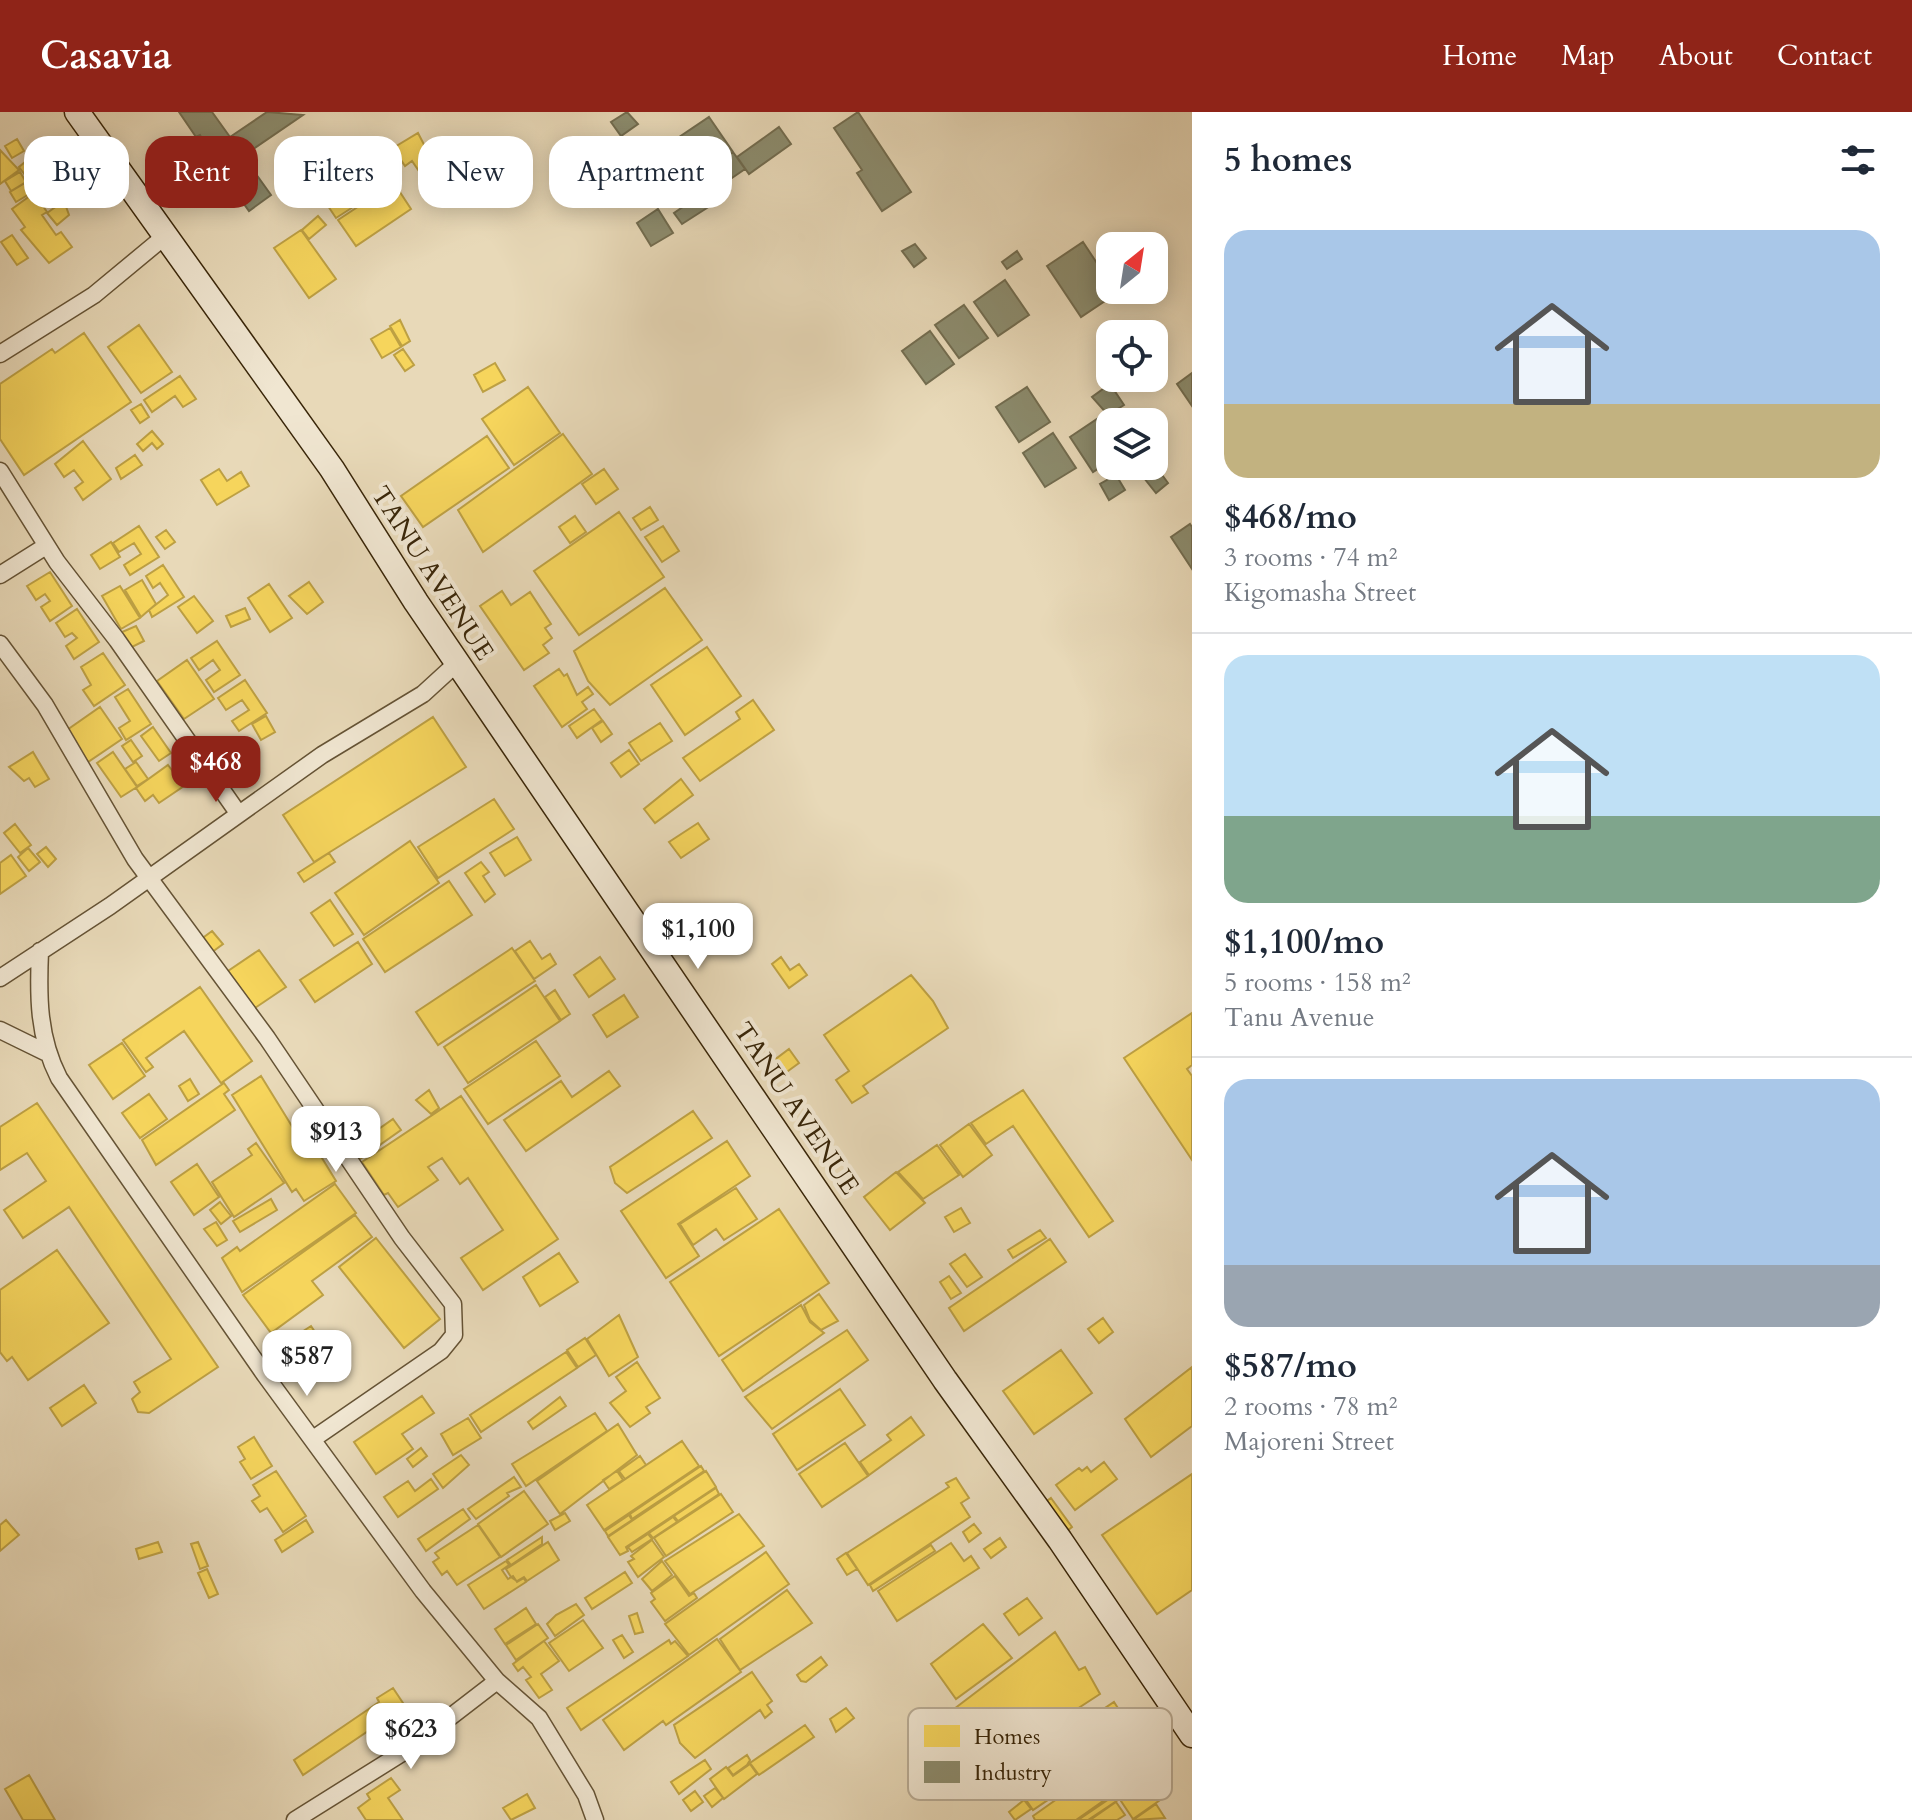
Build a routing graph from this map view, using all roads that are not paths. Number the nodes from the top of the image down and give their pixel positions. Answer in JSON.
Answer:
{"nodes":[{"id":1,"x":77,"y":112,"type":"edge"},
{"id":2,"x":164,"y":237,"type":"junction"},
{"id":3,"x":0,"y":354,"type":"edge"},
{"id":4,"x":0,"y":471,"type":"edge"},
{"id":5,"x":46,"y":546,"type":"junction"},
{"id":6,"x":0,"y":575,"type":"edge"},
{"id":7,"x":0,"y":644,"type":"edge"},
{"id":8,"x":458,"y":662,"type":"junction"},
{"id":9,"x":238,"y":813,"type":"junction"},
{"id":10,"x":149,"y":878,"type":"junction"},
{"id":11,"x":40,"y":951,"type":"junction"},
{"id":12,"x":1,"y":975,"type":"edge"},
{"id":13,"x":0,"y":1030,"type":"edge"},
{"id":14,"x":45,"y":1052,"type":"junction"},
{"id":15,"x":313,"y":1439,"type":"junction"},
{"id":16,"x":497,"y":1681,"type":"junction"},
{"id":17,"x":1192,"y":1735,"type":"edge"},
{"id":18,"x":295,"y":1820,"type":"edge"},
{"id":19,"x":595,"y":1820,"type":"edge"}],
"edges":[{"from":1,"to":2,"type":"street","name":"TANU AVENUE"},
{"from":2,"to":3,"type":"street"},
{"from":2,"to":8,"type":"street","name":"TANU AVENUE"},
{"from":4,"to":5,"type":"street"},
{"from":5,"to":6,"type":"street"},
{"from":5,"to":9,"type":"street"},
{"from":7,"to":10,"type":"street"},
{"from":8,"to":9,"type":"street"},
{"from":8,"to":17,"type":"street","name":"TANU AVENUE"},
{"from":9,"to":10,"type":"street"},
{"from":10,"to":11,"type":"street"},
{"from":10,"to":15,"type":"street"},
{"from":11,"to":12,"type":"street"},
{"from":11,"to":14,"type":"street"},
{"from":13,"to":14,"type":"street"},
{"from":14,"to":15,"type":"street"},
{"from":15,"to":16,"type":"street"},
{"from":16,"to":18,"type":"street"},
{"from":16,"to":19,"type":"street"}]}
